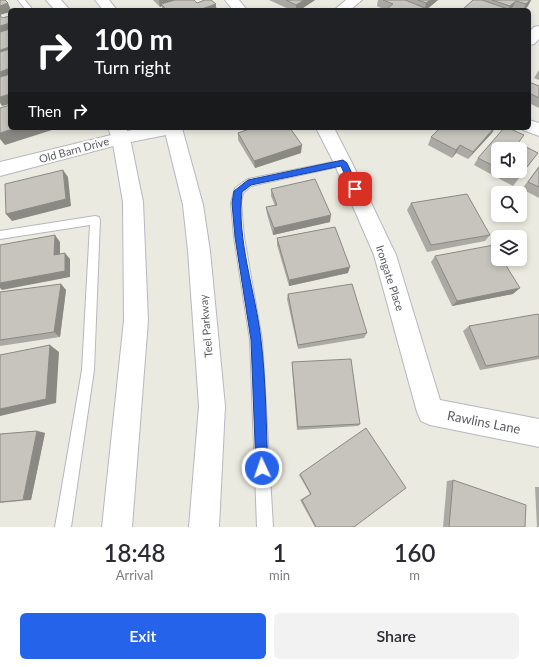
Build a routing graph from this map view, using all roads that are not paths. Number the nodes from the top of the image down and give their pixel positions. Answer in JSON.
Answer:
{"nodes":[{"id":1,"x":21,"y":0,"type":"edge"},
{"id":2,"x":53,"y":0,"type":"edge"},
{"id":3,"x":102,"y":0,"type":"edge"},
{"id":4,"x":232,"y":0,"type":"edge"},
{"id":5,"x":355,"y":0,"type":"edge"},
{"id":6,"x":28,"y":8,"type":"edge"},
{"id":7,"x":61,"y":8,"type":"edge"},
{"id":8,"x":108,"y":8,"type":"edge"},
{"id":9,"x":238,"y":8,"type":"edge"},
{"id":10,"x":344,"y":8,"type":"edge"},
{"id":11,"x":539,"y":30,"type":"edge"},
{"id":12,"x":531,"y":39,"type":"edge"},
{"id":13,"x":151,"y":130,"type":"edge"},
{"id":14,"x":173,"y":130,"type":"edge"},
{"id":15,"x":326,"y":130,"type":"edge"},
{"id":16,"x":119,"y":133,"type":"edge"},
{"id":17,"x":343,"y":163,"type":"junction"},
{"id":18,"x":0,"y":169,"type":"edge"},
{"id":19,"x":0,"y":235,"type":"edge"},
{"id":20,"x":430,"y":412,"type":"joint"},
{"id":21,"x":539,"y":433,"type":"edge"},
{"id":22,"x":63,"y":527,"type":"edge"},
{"id":23,"x":117,"y":527,"type":"edge"},
{"id":24,"x":204,"y":527,"type":"edge"},
{"id":25,"x":265,"y":527,"type":"edge"}],
"edges":[{"from":1,"to":6,"type":"lane"},
{"from":2,"to":7,"type":"main road"},
{"from":3,"to":8,"type":"main road"},
{"from":4,"to":9,"type":"main road"},
{"from":5,"to":10,"type":"main road"},
{"from":11,"to":12,"type":"main road"},
{"from":13,"to":16,"type":"main road","name":"Old Barn Drive"},
{"from":14,"to":24,"type":"main road","name":"Teel Parkway"},
{"from":15,"to":17,"type":"main road","name":"Irongate Place"},
{"from":16,"to":18,"type":"main road","name":"Old Barn Drive"},
{"from":16,"to":23,"type":"main road"},
{"from":17,"to":20,"type":"main road","name":"Irongate Place"},
{"from":17,"to":25,"type":"lane"},
{"from":19,"to":22,"type":"lane"},
{"from":20,"to":21,"type":"main road","name":"Rawlins Lane"}]}
